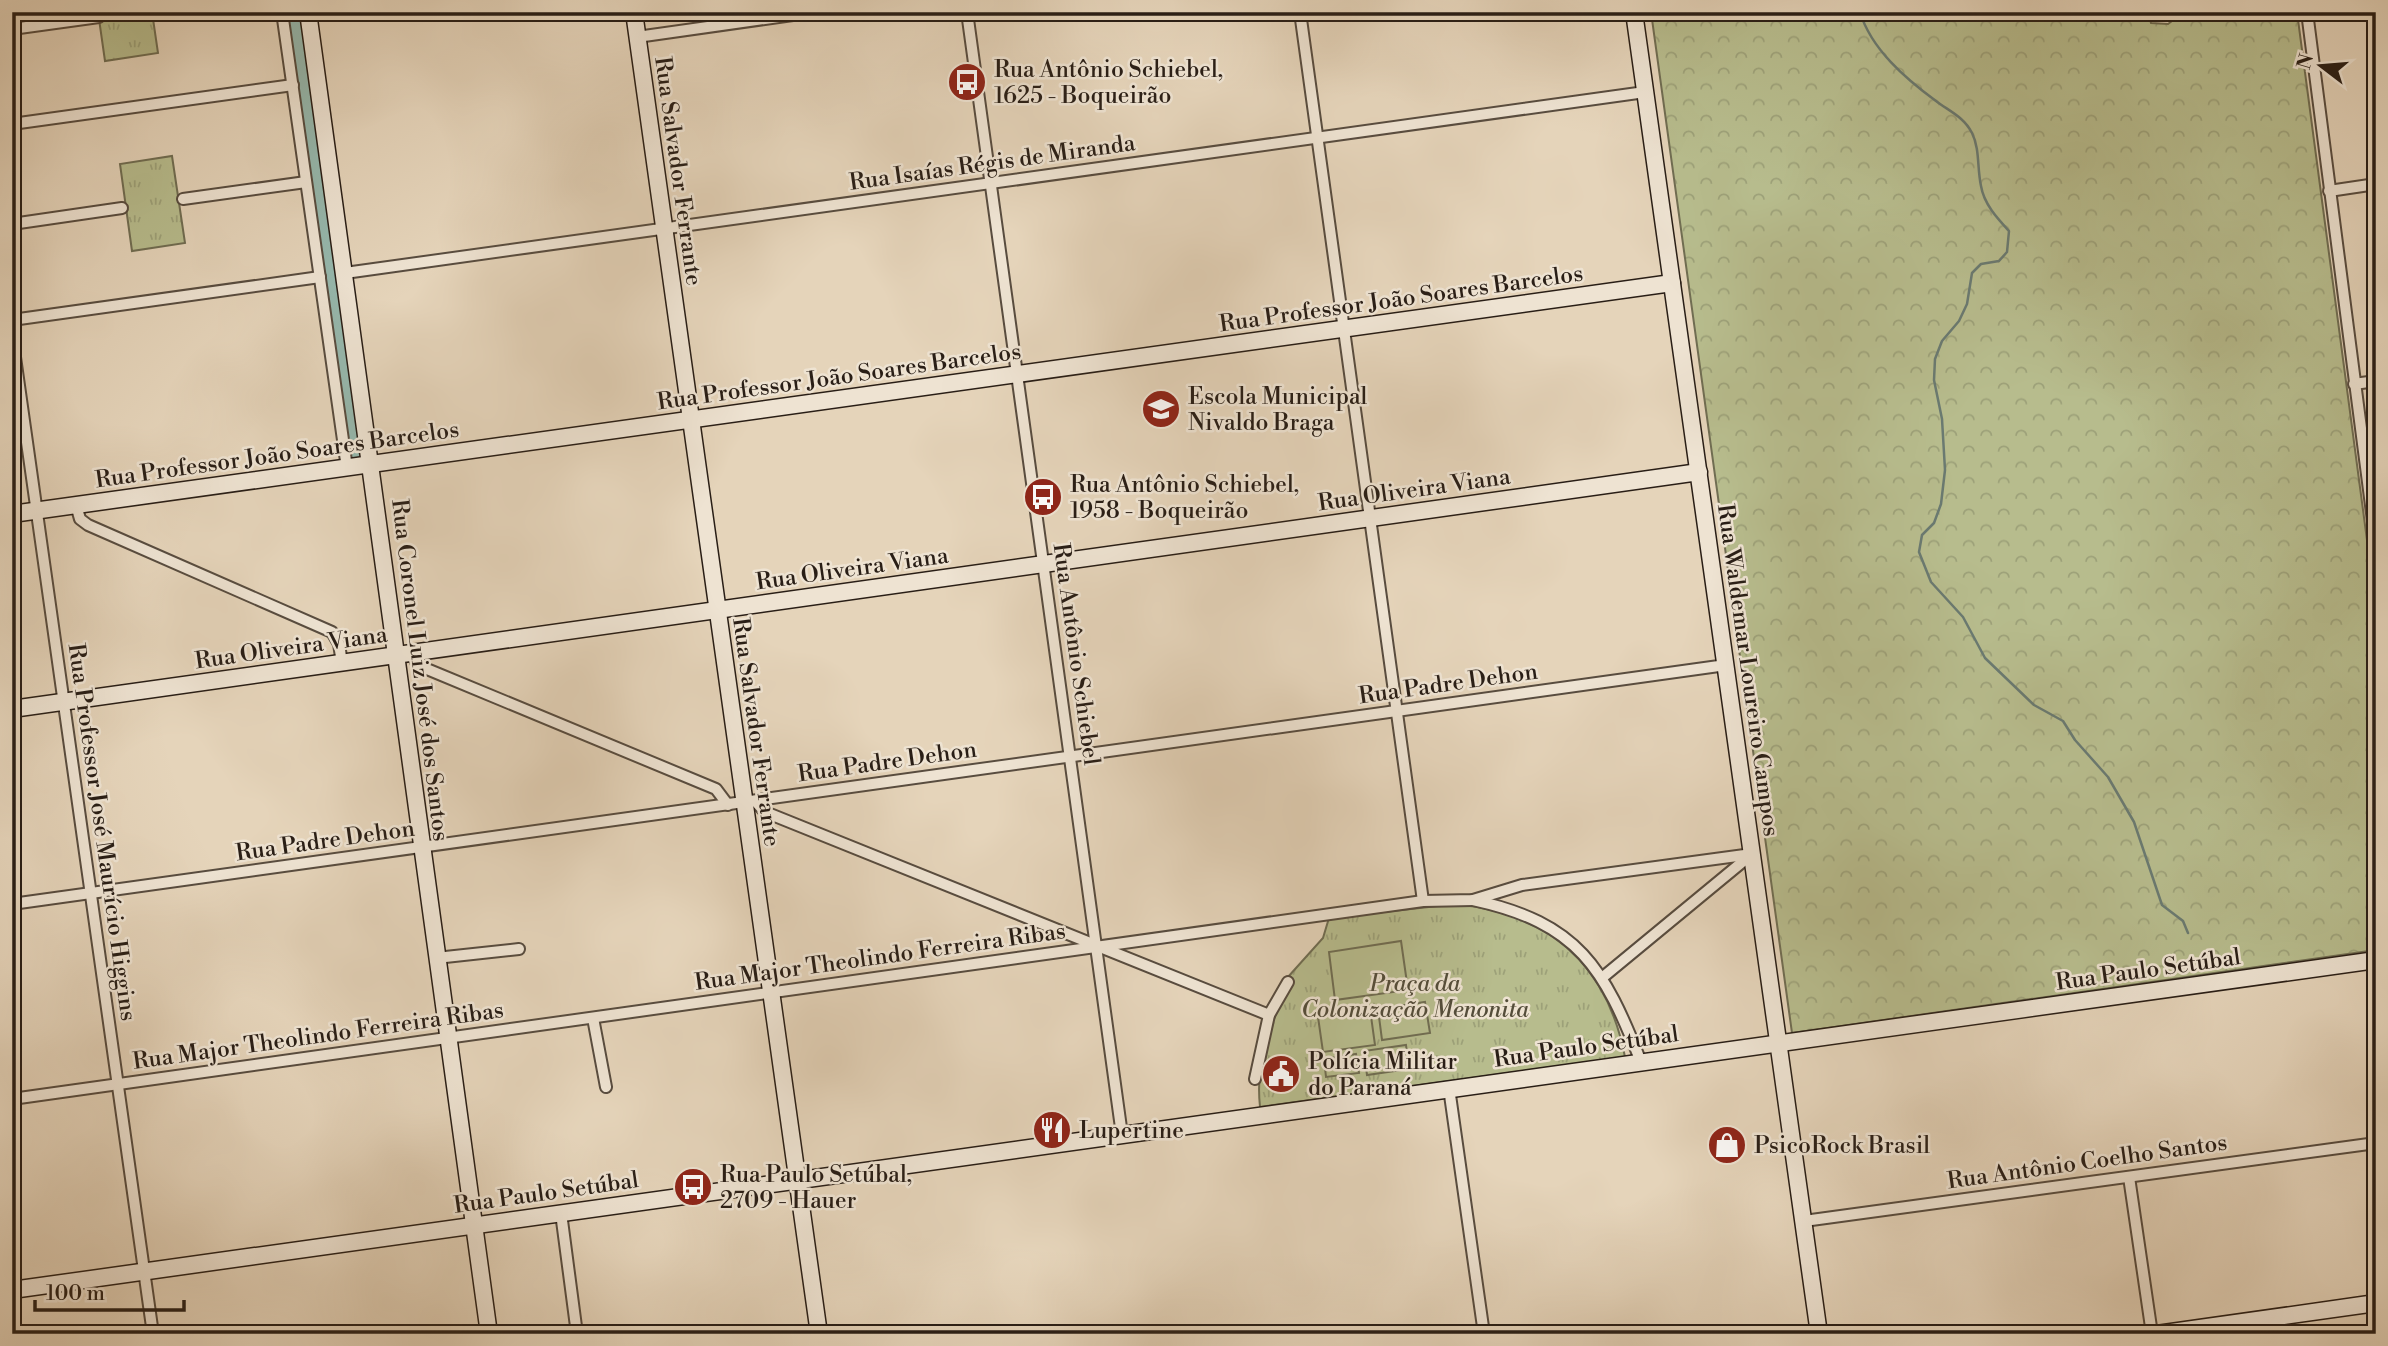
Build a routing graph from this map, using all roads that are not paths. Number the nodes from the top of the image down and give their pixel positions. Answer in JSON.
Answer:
{"nodes":[{"id":1,"x":282,"y":12,"type":"edge"},
{"id":2,"x":308,"y":12,"type":"edge"},
{"id":3,"x":634,"y":12,"type":"edge"},
{"id":4,"x":814,"y":12,"type":"edge"},
{"id":5,"x":967,"y":12,"type":"edge"},
{"id":6,"x":1300,"y":12,"type":"edge"},
{"id":7,"x":1634,"y":12,"type":"edge"},
{"id":8,"x":2307,"y":12,"type":"edge"},
{"id":9,"x":100,"y":16,"type":"dead end"},
{"id":10,"x":12,"y":29,"type":"edge"},
{"id":11,"x":637,"y":37,"type":"junction"},
{"id":12,"x":293,"y":85,"type":"junction"},
{"id":13,"x":1645,"y":92,"type":"junction"},
{"id":14,"x":12,"y":124,"type":"edge"},
{"id":15,"x":1318,"y":138,"type":"junction"},
{"id":16,"x":306,"y":182,"type":"junction"},
{"id":17,"x":990,"y":183,"type":"junction"},
{"id":18,"x":2376,"y":184,"type":"edge"},
{"id":19,"x":2329,"y":191,"type":"junction"},
{"id":20,"x":183,"y":200,"type":"dead end"},
{"id":21,"x":122,"y":208,"type":"dead end"},
{"id":22,"x":12,"y":224,"type":"edge"},
{"id":23,"x":664,"y":229,"type":"junction"},
{"id":24,"x":345,"y":273,"type":"junction"},
{"id":25,"x":320,"y":277,"type":"junction"},
{"id":26,"x":1672,"y":283,"type":"junction"},
{"id":27,"x":12,"y":320,"type":"edge"},
{"id":28,"x":1344,"y":329,"type":"junction"},
{"id":29,"x":12,"y":336,"type":"edge"},
{"id":30,"x":1017,"y":374,"type":"junction"},
{"id":31,"x":2376,"y":381,"type":"edge"},
{"id":32,"x":2354,"y":384,"type":"junction"},
{"id":33,"x":691,"y":420,"type":"junction"},
{"id":34,"x":371,"y":464,"type":"junction"},
{"id":35,"x":347,"y":467,"type":"junction"},
{"id":36,"x":1699,"y":472,"type":"junction"},
{"id":37,"x":76,"y":505,"type":"junction"},
{"id":38,"x":37,"y":511,"type":"junction"},
{"id":39,"x":12,"y":514,"type":"edge"},
{"id":40,"x":1371,"y":519,"type":"junction"},
{"id":41,"x":2376,"y":544,"type":"edge"},
{"id":42,"x":1043,"y":564,"type":"junction"},
{"id":43,"x":717,"y":610,"type":"junction"},
{"id":44,"x":415,"y":652,"type":"junction"},
{"id":45,"x":394,"y":655,"type":"junction"},
{"id":46,"x":342,"y":663,"type":"junction"},
{"id":47,"x":1726,"y":665,"type":"junction"},
{"id":48,"x":64,"y":702,"type":"junction"},
{"id":49,"x":12,"y":709,"type":"edge"},
{"id":50,"x":1397,"y":711,"type":"junction"},
{"id":51,"x":1070,"y":757,"type":"junction"},
{"id":52,"x":742,"y":802,"type":"junction"},
{"id":53,"x":421,"y":848,"type":"junction"},
{"id":54,"x":1752,"y":854,"type":"junction"},
{"id":55,"x":91,"y":894,"type":"junction"},
{"id":56,"x":1473,"y":900,"type":"junction"},
{"id":57,"x":1423,"y":901,"type":"junction"},
{"id":58,"x":12,"y":905,"type":"edge"},
{"id":59,"x":1096,"y":947,"type":"junction"},
{"id":60,"x":519,"y":949,"type":"dead end"},
{"id":61,"x":436,"y":958,"type":"junction"},
{"id":62,"x":2376,"y":960,"type":"edge"},
{"id":63,"x":1603,"y":977,"type":"junction"},
{"id":64,"x":1288,"y":982,"type":"dead end"},
{"id":65,"x":771,"y":993,"type":"junction"},
{"id":66,"x":1269,"y":1015,"type":"junction"},
{"id":67,"x":593,"y":1018,"type":"junction"},
{"id":68,"x":447,"y":1038,"type":"junction"},
{"id":69,"x":1779,"y":1043,"type":"junction"},
{"id":70,"x":1641,"y":1062,"type":"junction"},
{"id":71,"x":1255,"y":1079,"type":"dead end"},
{"id":72,"x":118,"y":1085,"type":"junction"},
{"id":73,"x":606,"y":1087,"type":"dead end"},
{"id":74,"x":1449,"y":1088,"type":"junction"},
{"id":75,"x":12,"y":1100,"type":"edge"},
{"id":76,"x":1122,"y":1135,"type":"junction"},
{"id":77,"x":2376,"y":1143,"type":"edge"},
{"id":78,"x":2129,"y":1177,"type":"junction"},
{"id":79,"x":797,"y":1179,"type":"junction"},
{"id":80,"x":561,"y":1213,"type":"junction"},
{"id":81,"x":1804,"y":1221,"type":"junction"},
{"id":82,"x":473,"y":1225,"type":"junction"},
{"id":83,"x":144,"y":1272,"type":"junction"},
{"id":84,"x":12,"y":1290,"type":"edge"},
{"id":85,"x":2376,"y":1303,"type":"edge"},
{"id":86,"x":153,"y":1334,"type":"edge"},
{"id":87,"x":489,"y":1334,"type":"edge"},
{"id":88,"x":577,"y":1334,"type":"edge"},
{"id":89,"x":819,"y":1334,"type":"edge"},
{"id":90,"x":1483,"y":1334,"type":"edge"},
{"id":91,"x":1819,"y":1334,"type":"edge"},
{"id":92,"x":2155,"y":1334,"type":"edge"}],
"edges":[{"from":1,"to":12,"type":"street"},
{"from":2,"to":24,"type":"main road","name":"Rua Coronel Luiz José dos Santos"},
{"from":3,"to":11,"type":"main road","name":"Rua Salvador Ferrante"},
{"from":4,"to":11,"type":"street"},
{"from":5,"to":17,"type":"street","name":"Rua Antônio Schiebel"},
{"from":6,"to":15,"type":"street"},
{"from":7,"to":13,"type":"main road","name":"Rua Waldemar Loureiro Campos"},
{"from":8,"to":19,"type":"street"},
{"from":9,"to":10,"type":"street"},
{"from":11,"to":23,"type":"main road","name":"Rua Salvador Ferrante"},
{"from":12,"to":14,"type":"street"},
{"from":12,"to":16,"type":"street"},
{"from":13,"to":15,"type":"street","name":"Rua Isaías Régis de Miranda"},
{"from":13,"to":26,"type":"main road","name":"Rua Waldemar Loureiro Campos"},
{"from":15,"to":17,"type":"street","name":"Rua Isaías Régis de Miranda"},
{"from":15,"to":28,"type":"street"},
{"from":16,"to":20,"type":"street"},
{"from":16,"to":25,"type":"street"},
{"from":17,"to":23,"type":"street","name":"Rua Isaías Régis de Miranda"},
{"from":17,"to":30,"type":"street","name":"Rua Antônio Schiebel"},
{"from":18,"to":19,"type":"street"},
{"from":19,"to":32,"type":"street"},
{"from":21,"to":22,"type":"street"},
{"from":23,"to":24,"type":"street","name":"Rua Isaías Régis de Miranda"},
{"from":23,"to":33,"type":"main road","name":"Rua Salvador Ferrante"},
{"from":24,"to":34,"type":"main road","name":"Rua Coronel Luiz José dos Santos"},
{"from":25,"to":27,"type":"street"},
{"from":25,"to":35,"type":"street"},
{"from":26,"to":28,"type":"main road","name":"Rua Professor João Soares Barcelos"},
{"from":26,"to":36,"type":"main road","name":"Rua Waldemar Loureiro Campos"},
{"from":28,"to":30,"type":"main road","name":"Rua Professor João Soares Barcelos"},
{"from":28,"to":40,"type":"street"},
{"from":29,"to":38,"type":"street","name":"Rua Professor José Maurício Higgins"},
{"from":30,"to":33,"type":"main road","name":"Rua Professor João Soares Barcelos"},
{"from":30,"to":42,"type":"street","name":"Rua Antônio Schiebel"},
{"from":31,"to":32,"type":"street"},
{"from":32,"to":41,"type":"street"},
{"from":33,"to":34,"type":"main road","name":"Rua Professor João Soares Barcelos"},
{"from":33,"to":43,"type":"main road","name":"Rua Salvador Ferrante"},
{"from":34,"to":35,"type":"main road","name":"Rua Professor João Soares Barcelos"},
{"from":34,"to":45,"type":"main road","name":"Rua Coronel Luiz José dos Santos"},
{"from":35,"to":37,"type":"main road","name":"Rua Professor João Soares Barcelos"},
{"from":36,"to":40,"type":"main road","name":"Rua Oliveira Viana"},
{"from":36,"to":47,"type":"main road","name":"Rua Waldemar Loureiro Campos"},
{"from":37,"to":38,"type":"main road","name":"Rua Professor João Soares Barcelos"},
{"from":37,"to":46,"type":"street"},
{"from":38,"to":39,"type":"main road","name":"Rua Professor João Soares Barcelos"},
{"from":38,"to":48,"type":"street","name":"Rua Professor José Maurício Higgins"},
{"from":40,"to":42,"type":"main road","name":"Rua Oliveira Viana"},
{"from":40,"to":50,"type":"street"},
{"from":42,"to":43,"type":"main road","name":"Rua Oliveira Viana"},
{"from":42,"to":51,"type":"street","name":"Rua Antônio Schiebel"},
{"from":43,"to":44,"type":"main road","name":"Rua Oliveira Viana"},
{"from":43,"to":52,"type":"main road","name":"Rua Salvador Ferrante"},
{"from":44,"to":45,"type":"main road","name":"Rua Oliveira Viana"},
{"from":44,"to":52,"type":"street"},
{"from":45,"to":46,"type":"main road","name":"Rua Oliveira Viana"},
{"from":45,"to":53,"type":"main road","name":"Rua Coronel Luiz José dos Santos"},
{"from":46,"to":48,"type":"main road","name":"Rua Oliveira Viana"},
{"from":47,"to":50,"type":"street","name":"Rua Padre Dehon"},
{"from":47,"to":54,"type":"main road","name":"Rua Waldemar Loureiro Campos"},
{"from":48,"to":49,"type":"main road","name":"Rua Oliveira Viana"},
{"from":48,"to":55,"type":"street","name":"Rua Professor José Maurício Higgins"},
{"from":50,"to":51,"type":"street","name":"Rua Padre Dehon"},
{"from":50,"to":57,"type":"street"},
{"from":51,"to":52,"type":"street","name":"Rua Padre Dehon"},
{"from":51,"to":59,"type":"street","name":"Rua Antônio Schiebel"},
{"from":52,"to":53,"type":"street","name":"Rua Padre Dehon"},
{"from":52,"to":59,"type":"street"},
{"from":52,"to":65,"type":"main road","name":"Rua Salvador Ferrante"},
{"from":53,"to":55,"type":"street","name":"Rua Padre Dehon"},
{"from":53,"to":61,"type":"main road","name":"Rua Coronel Luiz José dos Santos"},
{"from":54,"to":56,"type":"street","name":"Rua Major Theolindo Ferreira Ribas"},
{"from":54,"to":63,"type":"street"},
{"from":54,"to":69,"type":"main road","name":"Rua Waldemar Loureiro Campos"},
{"from":55,"to":58,"type":"street","name":"Rua Padre Dehon"},
{"from":55,"to":72,"type":"street","name":"Rua Professor José Maurício Higgins"},
{"from":56,"to":57,"type":"street","name":"Rua Major Theolindo Ferreira Ribas"},
{"from":56,"to":63,"type":"street"},
{"from":57,"to":59,"type":"street","name":"Rua Major Theolindo Ferreira Ribas"},
{"from":59,"to":65,"type":"street","name":"Rua Major Theolindo Ferreira Ribas"},
{"from":59,"to":66,"type":"street"},
{"from":59,"to":76,"type":"street","name":"Rua Antônio Schiebel"},
{"from":60,"to":61,"type":"street"},
{"from":61,"to":68,"type":"main road","name":"Rua Coronel Luiz José dos Santos"},
{"from":62,"to":69,"type":"main road","name":"Rua Paulo Setúbal"},
{"from":63,"to":70,"type":"street"},
{"from":64,"to":66,"type":"street"},
{"from":65,"to":67,"type":"street","name":"Rua Major Theolindo Ferreira Ribas"},
{"from":65,"to":79,"type":"main road","name":"Rua Salvador Ferrante"},
{"from":66,"to":71,"type":"street"},
{"from":67,"to":68,"type":"street","name":"Rua Major Theolindo Ferreira Ribas"},
{"from":67,"to":73,"type":"street"},
{"from":68,"to":72,"type":"street","name":"Rua Major Theolindo Ferreira Ribas"},
{"from":68,"to":82,"type":"main road","name":"Rua Coronel Luiz José dos Santos"},
{"from":69,"to":70,"type":"main road","name":"Rua Paulo Setúbal"},
{"from":69,"to":81,"type":"main road","name":"Rua Waldemar Loureiro Campos"},
{"from":70,"to":74,"type":"main road","name":"Rua Paulo Setúbal"},
{"from":72,"to":75,"type":"street","name":"Rua Major Theolindo Ferreira Ribas"},
{"from":72,"to":83,"type":"street","name":"Rua Professor José Maurício Higgins"},
{"from":74,"to":76,"type":"main road","name":"Rua Paulo Setúbal"},
{"from":74,"to":90,"type":"street"},
{"from":76,"to":79,"type":"main road","name":"Rua Paulo Setúbal"},
{"from":77,"to":78,"type":"street","name":"Rua Antônio Coelho Santos"},
{"from":78,"to":81,"type":"street","name":"Rua Antônio Coelho Santos"},
{"from":78,"to":92,"type":"street"},
{"from":79,"to":80,"type":"main road","name":"Rua Paulo Setúbal"},
{"from":79,"to":89,"type":"main road","name":"Rua Salvador Ferrante"},
{"from":80,"to":82,"type":"main road","name":"Rua Paulo Setúbal"},
{"from":80,"to":88,"type":"street"},
{"from":81,"to":91,"type":"main road","name":"Rua Waldemar Loureiro Campos"},
{"from":82,"to":83,"type":"main road","name":"Rua Paulo Setúbal"},
{"from":82,"to":87,"type":"main road","name":"Rua Coronel Luiz José dos Santos"},
{"from":83,"to":84,"type":"main road","name":"Rua Paulo Setúbal"},
{"from":83,"to":86,"type":"street","name":"Rua Professor José Maurício Higgins"},
{"from":85,"to":92,"type":"main road"}]}
